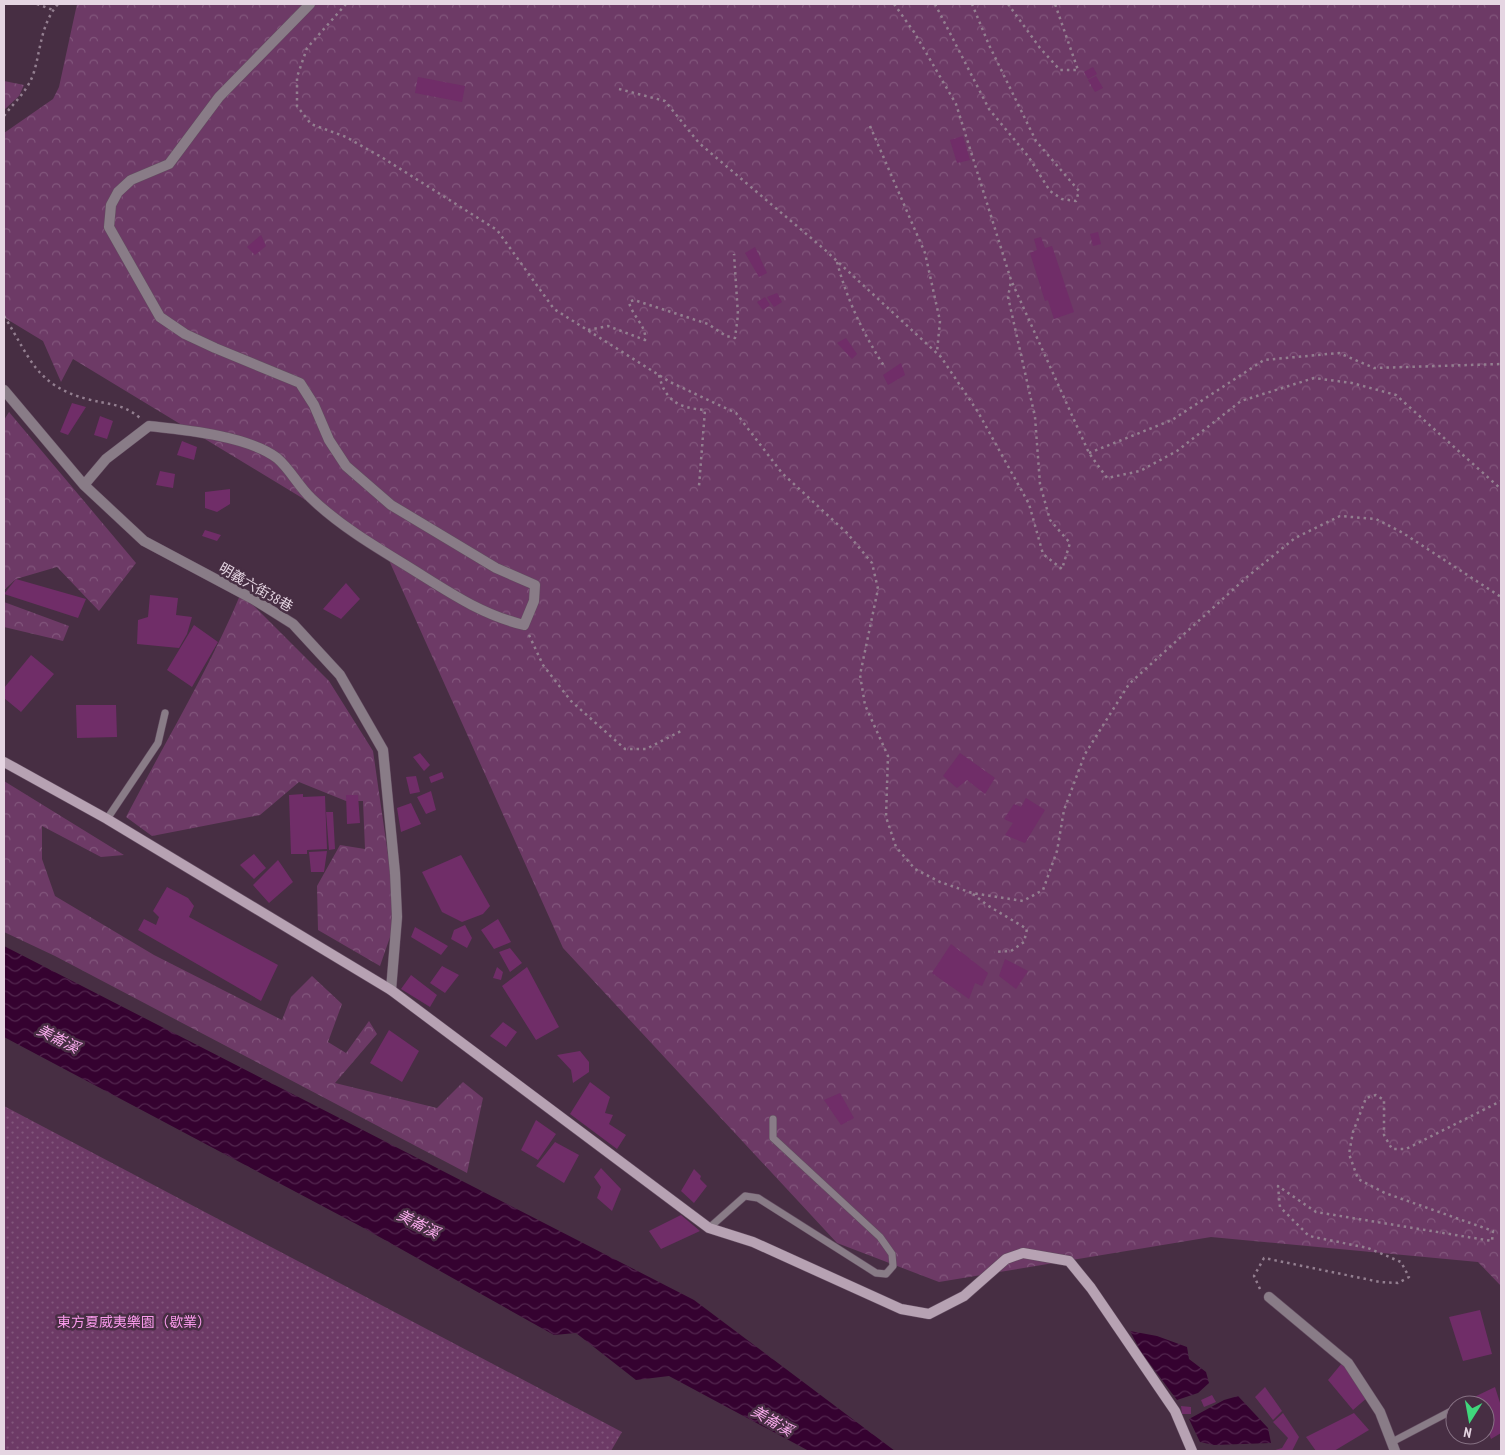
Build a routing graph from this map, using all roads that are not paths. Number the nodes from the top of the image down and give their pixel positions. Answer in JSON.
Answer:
{"nodes":[{"id":1,"x":310,"y":4,"type":"edge"},
{"id":2,"x":4,"y":390,"type":"edge"},
{"id":3,"x":84,"y":485,"type":"junction"},
{"id":4,"x":165,"y":713,"type":"dead end"},
{"id":5,"x":4,"y":762,"type":"edge"},
{"id":6,"x":107,"y":819,"type":"junction"},
{"id":7,"x":391,"y":990,"type":"junction"},
{"id":8,"x":773,"y":1119,"type":"dead end"},
{"id":9,"x":709,"y":1228,"type":"junction"},
{"id":10,"x":1268,"y":1297,"type":"road end"},
{"id":11,"x":1445,"y":1415,"type":"edge"},
{"id":12,"x":1393,"y":1446,"type":"edge"},
{"id":13,"x":1192,"y":1451,"type":"edge"}],
"edges":[{"from":1,"to":3,"type":"street"},
{"from":2,"to":3,"type":"street","name":"明義六街38巷"},
{"from":3,"to":7,"type":"street","name":"明義六街38巷"},
{"from":4,"to":6,"type":"lane"},
{"from":5,"to":6,"type":"street"},
{"from":6,"to":7,"type":"street"},
{"from":7,"to":9,"type":"street"},
{"from":8,"to":9,"type":"lane"},
{"from":9,"to":13,"type":"street"},
{"from":10,"to":12,"type":"street"},
{"from":11,"to":12,"type":"lane"}]}
